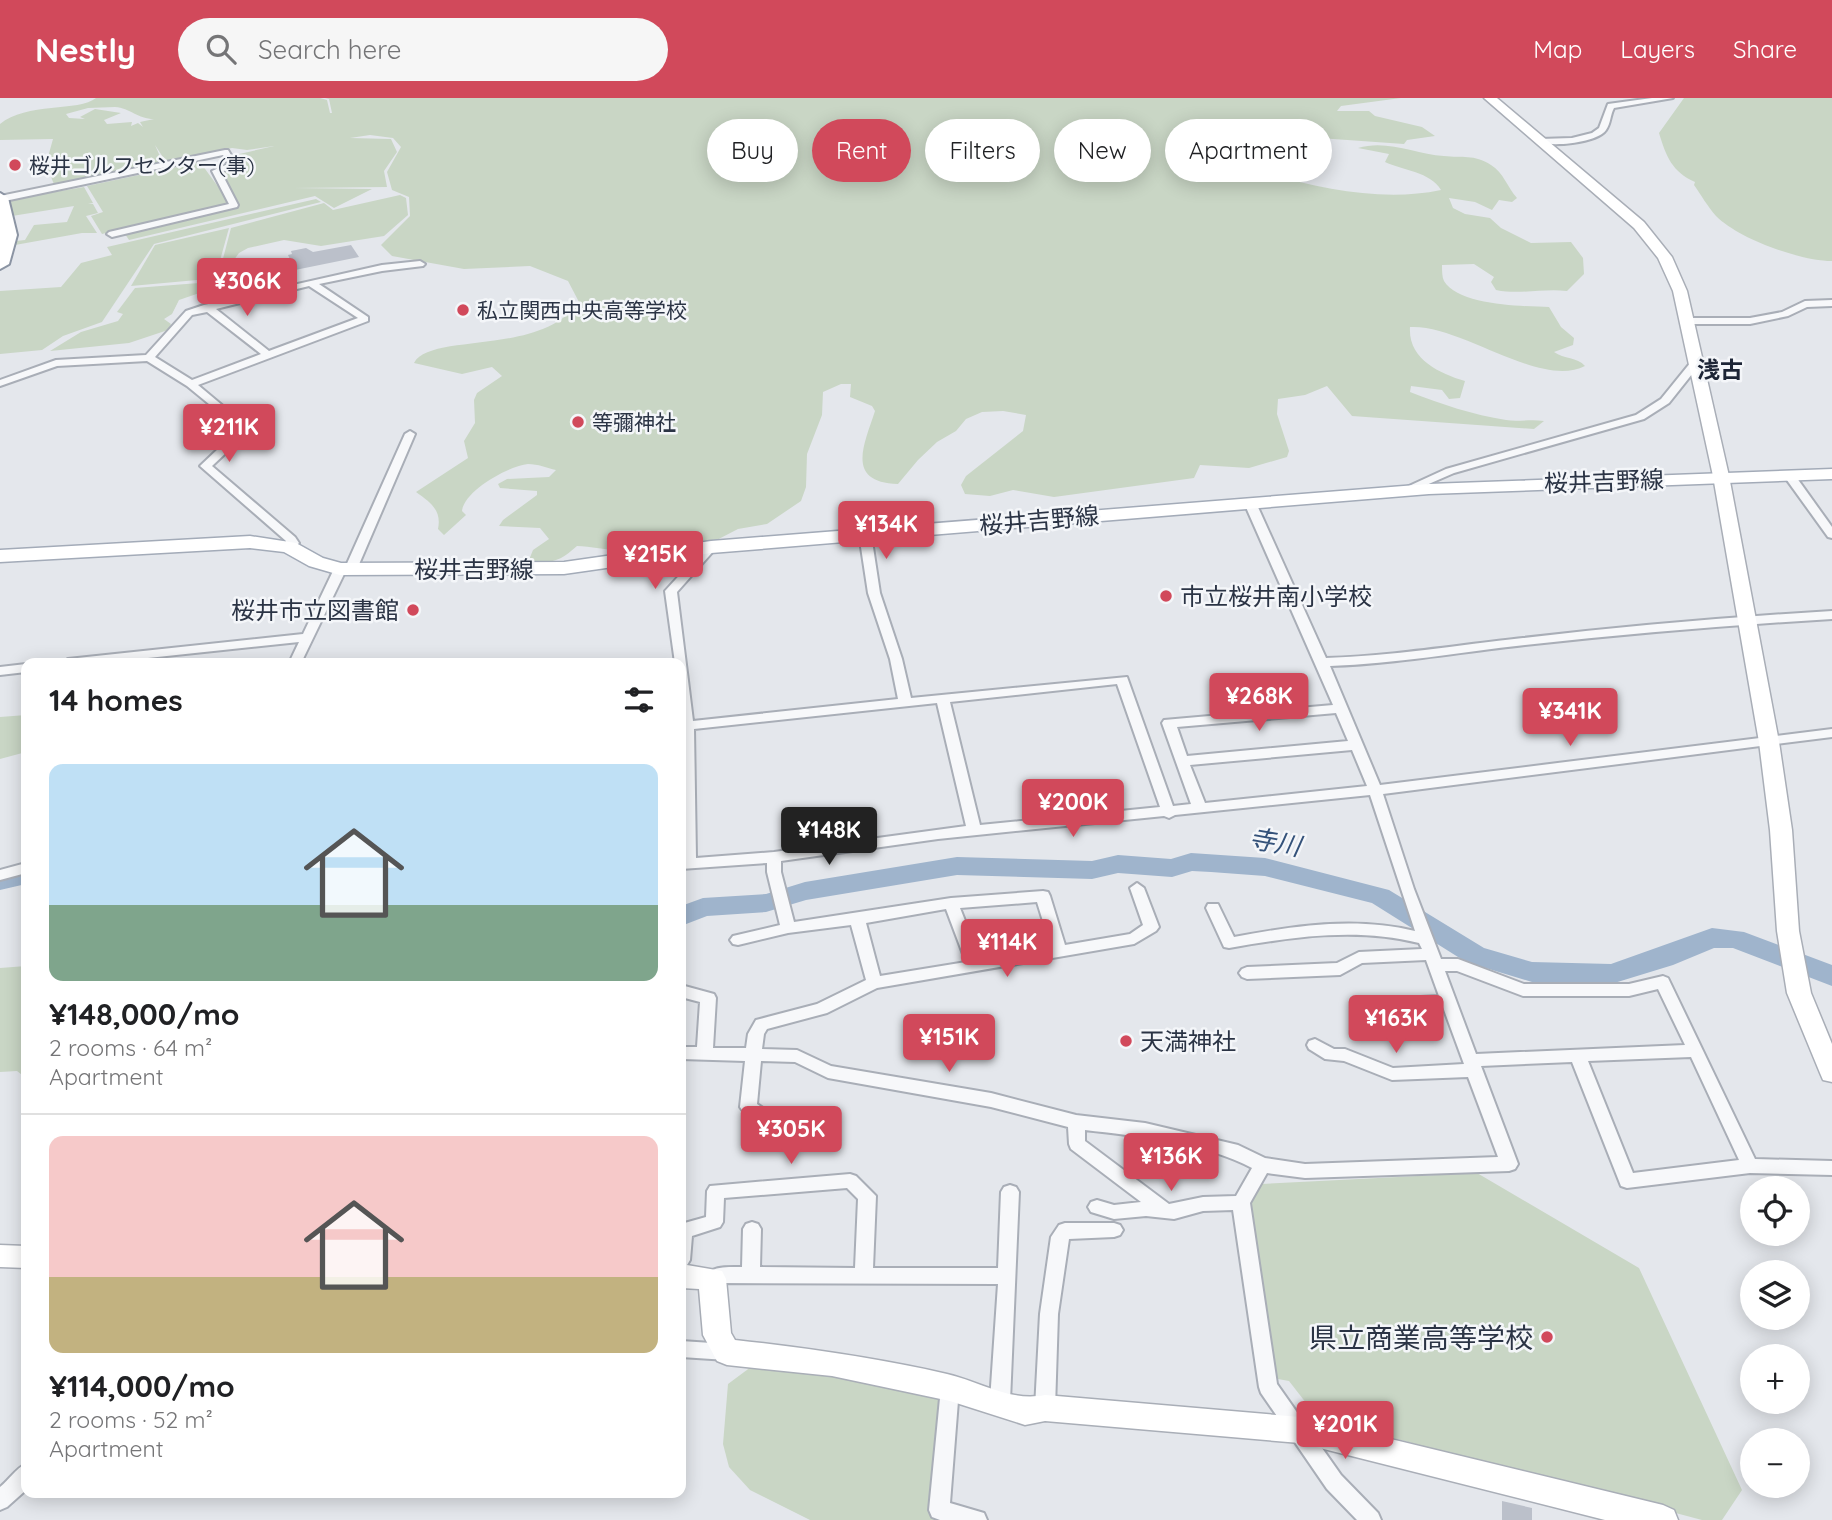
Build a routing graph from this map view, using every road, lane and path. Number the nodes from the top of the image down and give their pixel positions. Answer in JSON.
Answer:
{"nodes":[{"id":1,"x":1490,"y":98,"type":"edge"},
{"id":2,"x":1669,"y":98,"type":"edge"},
{"id":3,"x":1540,"y":141,"type":"junction"},
{"id":4,"x":0,"y":198,"type":"edge"},
{"id":5,"x":112,"y":234,"type":"dead end"},
{"id":6,"x":0,"y":264,"type":"edge"},
{"id":7,"x":420,"y":264,"type":"dead end"},
{"id":8,"x":311,"y":283,"type":"junction"},
{"id":9,"x":1832,"y":303,"type":"edge"},
{"id":10,"x":207,"y":307,"type":"junction"},
{"id":11,"x":1687,"y":321,"type":"junction"},
{"id":12,"x":268,"y":355,"type":"junction"},
{"id":13,"x":149,"y":358,"type":"junction"},
{"id":14,"x":1695,"y":364,"type":"junction"},
{"id":15,"x":0,"y":383,"type":"edge"},
{"id":16,"x":191,"y":384,"type":"junction"},
{"id":17,"x":410,"y":434,"type":"dead end"},
{"id":18,"x":1832,"y":474,"type":"edge"},
{"id":19,"x":1790,"y":476,"type":"junction"},
{"id":20,"x":1721,"y":477,"type":"junction"},
{"id":21,"x":1404,"y":491,"type":"junction"},
{"id":22,"x":1251,"y":505,"type":"junction"},
{"id":23,"x":865,"y":534,"type":"junction"},
{"id":24,"x":1832,"y":535,"type":"edge"},
{"id":25,"x":289,"y":547,"type":"junction"},
{"id":26,"x":711,"y":547,"type":"junction"},
{"id":27,"x":0,"y":556,"type":"edge"},
{"id":28,"x":345,"y":569,"type":"junction"},
{"id":29,"x":1832,"y":615,"type":"edge"},
{"id":30,"x":1747,"y":620,"type":"junction"},
{"id":31,"x":308,"y":637,"type":"junction"},
{"id":32,"x":114,"y":658,"type":"edge"},
{"id":33,"x":298,"y":658,"type":"edge"},
{"id":34,"x":680,"y":658,"type":"edge"},
{"id":35,"x":1322,"y":662,"type":"junction"},
{"id":36,"x":21,"y":669,"type":"edge"},
{"id":37,"x":0,"y":671,"type":"edge"},
{"id":38,"x":943,"y":700,"type":"junction"},
{"id":39,"x":906,"y":704,"type":"junction"},
{"id":40,"x":1341,"y":708,"type":"junction"},
{"id":41,"x":686,"y":726,"type":"edge"},
{"id":42,"x":1832,"y":733,"type":"edge"},
{"id":43,"x":1769,"y":742,"type":"junction"},
{"id":44,"x":1356,"y":745,"type":"junction"},
{"id":45,"x":1182,"y":761,"type":"junction"},
{"id":46,"x":1374,"y":788,"type":"junction"},
{"id":47,"x":1200,"y":809,"type":"junction"},
{"id":48,"x":1169,"y":813,"type":"junction"},
{"id":49,"x":974,"y":831,"type":"junction"},
{"id":50,"x":686,"y":864,"type":"edge"},
{"id":51,"x":774,"y":865,"type":"junction"},
{"id":52,"x":21,"y":869,"type":"edge"},
{"id":53,"x":0,"y":875,"type":"edge"},
{"id":54,"x":1138,"y":888,"type":"dead end"},
{"id":55,"x":951,"y":903,"type":"junction"},
{"id":56,"x":1213,"y":908,"type":"dead end"},
{"id":57,"x":857,"y":919,"type":"junction"},
{"id":58,"x":786,"y":921,"type":"junction"},
{"id":59,"x":738,"y":940,"type":"dead end"},
{"id":60,"x":1060,"y":951,"type":"junction"},
{"id":61,"x":1430,"y":953,"type":"junction"},
{"id":62,"x":975,"y":966,"type":"junction"},
{"id":63,"x":1247,"y":973,"type":"dead end"},
{"id":64,"x":874,"y":983,"type":"junction"},
{"id":65,"x":686,"y":992,"type":"edge"},
{"id":66,"x":1448,"y":1001,"type":"junction"},
{"id":67,"x":1384,"y":1005,"type":"dead end"},
{"id":68,"x":1315,"y":1045,"type":"dead end"},
{"id":69,"x":1695,"y":1051,"type":"junction"},
{"id":70,"x":686,"y":1053,"type":"edge"},
{"id":71,"x":705,"y":1053,"type":"junction"},
{"id":72,"x":752,"y":1053,"type":"junction"},
{"id":73,"x":1578,"y":1056,"type":"junction"},
{"id":74,"x":1472,"y":1065,"type":"junction"},
{"id":75,"x":1832,"y":1073,"type":"edge"},
{"id":76,"x":809,"y":1115,"type":"dead end"},
{"id":77,"x":1076,"y":1122,"type":"junction"},
{"id":78,"x":1262,"y":1165,"type":"junction"},
{"id":79,"x":1750,"y":1166,"type":"junction"},
{"id":80,"x":1832,"y":1168,"type":"edge"},
{"id":81,"x":1010,"y":1192,"type":"dead end"},
{"id":82,"x":1241,"y":1203,"type":"junction"},
{"id":83,"x":1097,"y":1207,"type":"dead end"},
{"id":84,"x":1166,"y":1212,"type":"junction"},
{"id":85,"x":752,"y":1229,"type":"dead end"},
{"id":86,"x":686,"y":1230,"type":"edge"},
{"id":87,"x":1114,"y":1230,"type":"dead end"},
{"id":88,"x":0,"y":1256,"type":"edge"},
{"id":89,"x":21,"y":1256,"type":"edge"},
{"id":90,"x":751,"y":1275,"type":"junction"},
{"id":91,"x":864,"y":1275,"type":"junction"},
{"id":92,"x":686,"y":1276,"type":"edge"},
{"id":93,"x":1007,"y":1276,"type":"junction"},
{"id":94,"x":712,"y":1279,"type":"junction"},
{"id":95,"x":686,"y":1349,"type":"edge"},
{"id":96,"x":727,"y":1352,"type":"junction"},
{"id":97,"x":950,"y":1388,"type":"junction"},
{"id":98,"x":1000,"y":1401,"type":"junction"},
{"id":99,"x":1045,"y":1408,"type":"junction"},
{"id":100,"x":1300,"y":1430,"type":"junction"},
{"id":101,"x":21,"y":1480,"type":"edge"},
{"id":102,"x":0,"y":1500,"type":"edge"},
{"id":103,"x":1365,"y":1518,"type":"edge"},
{"id":104,"x":977,"y":1520,"type":"edge"},
{"id":105,"x":1663,"y":1520,"type":"edge"}],
"edges":[{"from":1,"to":3,"type":"street"},
{"from":2,"to":3,"type":"street"},
{"from":3,"to":11,"type":"street"},
{"from":4,"to":5,"type":"street"},
{"from":4,"to":6,"type":"highway"},
{"from":7,"to":8,"type":"street"},
{"from":8,"to":10,"type":"street"},
{"from":8,"to":12,"type":"street"},
{"from":9,"to":11,"type":"street"},
{"from":10,"to":12,"type":"street"},
{"from":10,"to":13,"type":"street"},
{"from":11,"to":14,"type":"street"},
{"from":12,"to":16,"type":"street"},
{"from":13,"to":15,"type":"street"},
{"from":13,"to":16,"type":"street"},
{"from":14,"to":20,"type":"street"},
{"from":14,"to":21,"type":"street"},
{"from":16,"to":25,"type":"street"},
{"from":17,"to":28,"type":"street"},
{"from":18,"to":19,"type":"main road","name":"桜井吉野線"},
{"from":19,"to":20,"type":"main road","name":"桜井吉野線"},
{"from":19,"to":24,"type":"street"},
{"from":20,"to":21,"type":"main road","name":"桜井吉野線"},
{"from":20,"to":30,"type":"street"},
{"from":21,"to":22,"type":"main road","name":"桜井吉野線"},
{"from":22,"to":23,"type":"main road","name":"桜井吉野線"},
{"from":22,"to":35,"type":"street"},
{"from":23,"to":26,"type":"main road","name":"桜井吉野線"},
{"from":23,"to":39,"type":"street"},
{"from":25,"to":27,"type":"main road","name":"桜井吉野線"},
{"from":25,"to":28,"type":"main road","name":"桜井吉野線"},
{"from":26,"to":28,"type":"main road","name":"桜井吉野線"},
{"from":26,"to":34,"type":"street"},
{"from":28,"to":31,"type":"street"},
{"from":29,"to":30,"type":"street"},
{"from":30,"to":35,"type":"street"},
{"from":30,"to":43,"type":"street"},
{"from":31,"to":32,"type":"street"},
{"from":31,"to":33,"type":"street"},
{"from":35,"to":40,"type":"street"},
{"from":36,"to":37,"type":"street"},
{"from":38,"to":39,"type":"street"},
{"from":38,"to":48,"type":"street"},
{"from":38,"to":49,"type":"street"},
{"from":39,"to":41,"type":"street"},
{"from":40,"to":44,"type":"street"},
{"from":40,"to":45,"type":"street"},
{"from":42,"to":43,"type":"street"},
{"from":43,"to":46,"type":"street"},
{"from":43,"to":75,"type":"street"},
{"from":44,"to":45,"type":"street"},
{"from":44,"to":46,"type":"street"},
{"from":45,"to":47,"type":"street"},
{"from":46,"to":47,"type":"street"},
{"from":46,"to":61,"type":"street"},
{"from":47,"to":48,"type":"street"},
{"from":48,"to":49,"type":"street"},
{"from":49,"to":51,"type":"street"},
{"from":50,"to":51,"type":"street"},
{"from":51,"to":58,"type":"street"},
{"from":52,"to":53,"type":"street"},
{"from":54,"to":60,"type":"street"},
{"from":55,"to":57,"type":"street"},
{"from":55,"to":60,"type":"street"},
{"from":55,"to":62,"type":"street"},
{"from":56,"to":61,"type":"street"},
{"from":57,"to":58,"type":"street"},
{"from":57,"to":64,"type":"street"},
{"from":58,"to":59,"type":"street"},
{"from":60,"to":62,"type":"street"},
{"from":61,"to":63,"type":"street"},
{"from":61,"to":66,"type":"street"},
{"from":61,"to":69,"type":"street"},
{"from":62,"to":64,"type":"street"},
{"from":64,"to":72,"type":"street"},
{"from":65,"to":71,"type":"street"},
{"from":66,"to":67,"type":"street"},
{"from":66,"to":74,"type":"street"},
{"from":68,"to":74,"type":"street"},
{"from":69,"to":73,"type":"street"},
{"from":69,"to":79,"type":"street"},
{"from":70,"to":71,"type":"street"},
{"from":71,"to":72,"type":"street"},
{"from":72,"to":76,"type":"street"},
{"from":72,"to":77,"type":"street"},
{"from":73,"to":74,"type":"street"},
{"from":73,"to":79,"type":"street"},
{"from":74,"to":78,"type":"street"},
{"from":77,"to":78,"type":"street"},
{"from":77,"to":84,"type":"street"},
{"from":78,"to":82,"type":"street"},
{"from":79,"to":80,"type":"street"},
{"from":81,"to":93,"type":"street"},
{"from":82,"to":84,"type":"street"},
{"from":82,"to":100,"type":"street"},
{"from":83,"to":84,"type":"street"},
{"from":85,"to":90,"type":"street"},
{"from":86,"to":91,"type":"street"},
{"from":87,"to":99,"type":"street"},
{"from":88,"to":89,"type":"street"},
{"from":90,"to":91,"type":"street"},
{"from":90,"to":94,"type":"street"},
{"from":91,"to":93,"type":"street"},
{"from":92,"to":94,"type":"street"},
{"from":93,"to":98,"type":"street"},
{"from":94,"to":96,"type":"street"},
{"from":95,"to":96,"type":"street"},
{"from":96,"to":97,"type":"street"},
{"from":97,"to":98,"type":"street"},
{"from":97,"to":104,"type":"street"},
{"from":98,"to":99,"type":"street"},
{"from":99,"to":100,"type":"street"},
{"from":100,"to":103,"type":"street"},
{"from":100,"to":105,"type":"street"},
{"from":101,"to":102,"type":"street"}]}
